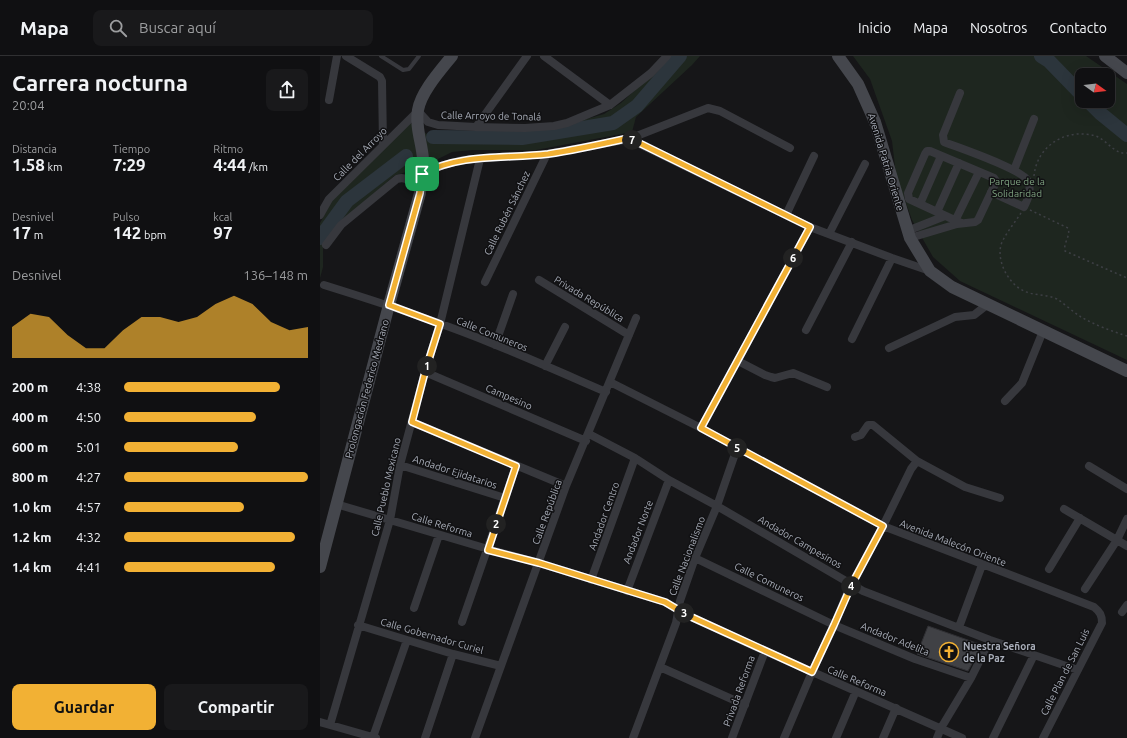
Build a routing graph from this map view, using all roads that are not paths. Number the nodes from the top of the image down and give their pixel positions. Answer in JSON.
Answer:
{"nodes":[{"id":1,"x":337,"y":56,"type":"edge"},
{"id":2,"x":346,"y":56,"type":"edge"},
{"id":3,"x":381,"y":56,"type":"edge"},
{"id":4,"x":419,"y":56,"type":"edge"},
{"id":5,"x":452,"y":56,"type":"edge"},
{"id":6,"x":527,"y":56,"type":"edge"},
{"id":7,"x":544,"y":56,"type":"edge"},
{"id":8,"x":667,"y":56,"type":"edge"},
{"id":9,"x":838,"y":56,"type":"edge"},
{"id":10,"x":1105,"y":56,"type":"edge"},
{"id":11,"x":1127,"y":74,"type":"edge"},
{"id":12,"x":960,"y":93,"type":"dead end"},
{"id":13,"x":329,"y":100,"type":"dead end"},
{"id":14,"x":610,"y":105,"type":"junction"},
{"id":15,"x":418,"y":111,"type":"junction"},
{"id":16,"x":1034,"y":119,"type":"dead end"},
{"id":17,"x":476,"y":127,"type":"junction"},
{"id":18,"x":629,"y":138,"type":"junction"},
{"id":19,"x":383,"y":144,"type":"junction"},
{"id":20,"x":790,"y":148,"type":"dead end"},
{"id":21,"x":547,"y":154,"type":"junction"},
{"id":22,"x":814,"y":156,"type":"dead end"},
{"id":23,"x":941,"y":156,"type":"junction"},
{"id":24,"x":480,"y":159,"type":"junction"},
{"id":25,"x":959,"y":163,"type":"junction"},
{"id":26,"x":866,"y":164,"type":"dead end"},
{"id":27,"x":1014,"y":170,"type":"junction"},
{"id":28,"x":979,"y":172,"type":"junction"},
{"id":29,"x":422,"y":174,"type":"junction"},
{"id":30,"x":991,"y":192,"type":"junction"},
{"id":31,"x":420,"y":193,"type":"junction"},
{"id":32,"x":329,"y":199,"type":"junction"},
{"id":33,"x":320,"y":203,"type":"edge"},
{"id":34,"x":920,"y":204,"type":"junction"},
{"id":35,"x":941,"y":214,"type":"junction"},
{"id":36,"x":320,"y":215,"type":"edge"},
{"id":37,"x":786,"y":215,"type":"junction"},
{"id":38,"x":930,"y":221,"type":"junction"},
{"id":39,"x":958,"y":222,"type":"junction"},
{"id":40,"x":810,"y":227,"type":"junction"},
{"id":41,"x":935,"y":230,"type":"junction"},
{"id":42,"x":829,"y":234,"type":"junction"},
{"id":43,"x":908,"y":234,"type":"junction"},
{"id":44,"x":852,"y":242,"type":"junction"},
{"id":45,"x":326,"y":245,"type":"dead end"},
{"id":46,"x":892,"y":258,"type":"junction"},
{"id":47,"x":930,"y":271,"type":"junction"},
{"id":48,"x":539,"y":280,"type":"dead end"},
{"id":49,"x":484,"y":282,"type":"dead end"},
{"id":50,"x":324,"y":285,"type":"dead end"},
{"id":51,"x":513,"y":294,"type":"dead end"},
{"id":52,"x":988,"y":304,"type":"junction"},
{"id":53,"x":389,"y":305,"type":"junction"},
{"id":54,"x":636,"y":318,"type":"dead end"},
{"id":55,"x":440,"y":324,"type":"junction"},
{"id":56,"x":565,"y":327,"type":"dead end"},
{"id":57,"x":806,"y":330,"type":"dead end"},
{"id":58,"x":1043,"y":331,"type":"junction"},
{"id":59,"x":629,"y":335,"type":"junction"},
{"id":60,"x":852,"y":339,"type":"dead end"},
{"id":61,"x":495,"y":345,"type":"junction"},
{"id":62,"x":889,"y":348,"type":"dead end"},
{"id":63,"x":738,"y":361,"type":"junction"},
{"id":64,"x":545,"y":366,"type":"junction"},
{"id":65,"x":1127,"y":371,"type":"edge"},
{"id":66,"x":425,"y":372,"type":"junction"},
{"id":67,"x":610,"y":382,"type":"junction"},
{"id":68,"x":827,"y":387,"type":"dead end"},
{"id":69,"x":606,"y":392,"type":"junction"},
{"id":70,"x":1005,"y":401,"type":"dead end"},
{"id":71,"x":412,"y":422,"type":"junction"},
{"id":72,"x":701,"y":428,"type":"junction"},
{"id":73,"x":855,"y":437,"type":"dead end"},
{"id":74,"x":587,"y":438,"type":"junction"},
{"id":75,"x":737,"y":448,"type":"junction"},
{"id":76,"x":635,"y":458,"type":"junction"},
{"id":77,"x":917,"y":461,"type":"junction"},
{"id":78,"x":400,"y":465,"type":"junction"},
{"id":79,"x":516,"y":466,"type":"junction"},
{"id":80,"x":1089,"y":466,"type":"dead end"},
{"id":81,"x":669,"y":480,"type":"junction"},
{"id":82,"x":566,"y":486,"type":"junction"},
{"id":83,"x":1127,"y":489,"type":"edge"},
{"id":84,"x":505,"y":498,"type":"junction"},
{"id":85,"x":1000,"y":498,"type":"dead end"},
{"id":86,"x":336,"y":504,"type":"junction"},
{"id":87,"x":717,"y":506,"type":"junction"},
{"id":88,"x":1064,"y":509,"type":"dead end"},
{"id":89,"x":1080,"y":518,"type":"junction"},
{"id":90,"x":1127,"y":519,"type":"edge"},
{"id":91,"x":390,"y":520,"type":"junction"},
{"id":92,"x":883,"y":526,"type":"junction"},
{"id":93,"x":439,"y":535,"type":"junction"},
{"id":94,"x":1117,"y":540,"type":"junction"},
{"id":95,"x":1127,"y":546,"type":"edge"},
{"id":96,"x":488,"y":550,"type":"junction"},
{"id":97,"x":695,"y":558,"type":"junction"},
{"id":98,"x":539,"y":563,"type":"junction"},
{"id":99,"x":982,"y":565,"type":"junction"},
{"id":100,"x":320,"y":567,"type":"edge"},
{"id":101,"x":1050,"y":570,"type":"dead end"},
{"id":102,"x":591,"y":580,"type":"junction"},
{"id":103,"x":852,"y":584,"type":"junction"},
{"id":104,"x":1085,"y":589,"type":"dead end"},
{"id":105,"x":627,"y":591,"type":"junction"},
{"id":106,"x":1127,"y":605,"type":"edge"},
{"id":107,"x":414,"y":608,"type":"dead end"},
{"id":108,"x":678,"y":610,"type":"junction"},
{"id":109,"x":1122,"y":612,"type":"dead end"},
{"id":110,"x":1101,"y":614,"type":"joint"},
{"id":111,"x":462,"y":622,"type":"dead end"},
{"id":112,"x":358,"y":625,"type":"junction"},
{"id":113,"x":834,"y":625,"type":"junction"},
{"id":114,"x":959,"y":627,"type":"junction"},
{"id":115,"x":407,"y":640,"type":"junction"},
{"id":116,"x":990,"y":640,"type":"junction"},
{"id":117,"x":765,"y":651,"type":"junction"},
{"id":118,"x":453,"y":654,"type":"junction"},
{"id":119,"x":1034,"y":655,"type":"junction"},
{"id":120,"x":501,"y":666,"type":"junction"},
{"id":121,"x":660,"y":667,"type":"junction"},
{"id":122,"x":1078,"y":670,"type":"junction"},
{"id":123,"x":812,"y":672,"type":"junction"},
{"id":124,"x":971,"y":678,"type":"junction"},
{"id":125,"x":856,"y":691,"type":"junction"},
{"id":126,"x":745,"y":705,"type":"junction"},
{"id":127,"x":896,"y":708,"type":"junction"},
{"id":128,"x":320,"y":722,"type":"edge"},
{"id":129,"x":330,"y":725,"type":"junction"},
{"id":130,"x":941,"y":728,"type":"junction"},
{"id":131,"x":363,"y":736,"type":"edge"},
{"id":132,"x":374,"y":738,"type":"edge"},
{"id":133,"x":425,"y":738,"type":"edge"},
{"id":134,"x":475,"y":738,"type":"edge"},
{"id":135,"x":633,"y":738,"type":"edge"},
{"id":136,"x":732,"y":738,"type":"edge"},
{"id":137,"x":784,"y":738,"type":"edge"},
{"id":138,"x":836,"y":738,"type":"edge"},
{"id":139,"x":883,"y":738,"type":"edge"},
{"id":140,"x":937,"y":738,"type":"edge"},
{"id":141,"x":962,"y":738,"type":"edge"},
{"id":142,"x":993,"y":738,"type":"edge"},
{"id":143,"x":1043,"y":738,"type":"edge"}],
"edges":[{"from":1,"to":13,"type":"street"},
{"from":2,"to":19,"type":"street"},
{"from":3,"to":4,"type":"lane"},
{"from":5,"to":15,"type":"street","name":"Prolongación Federico Medrano"},
{"from":6,"to":17,"type":"street"},
{"from":7,"to":14,"type":"street"},
{"from":8,"to":14,"type":"street","name":"Calle Arroyo de Tonalá"},
{"from":9,"to":43,"type":"street","name":"Avenida Patria Oriente"},
{"from":10,"to":11,"type":"street"},
{"from":12,"to":27,"type":"street"},
{"from":14,"to":17,"type":"street","name":"Calle Arroyo de Tonalá"},
{"from":15,"to":17,"type":"street","name":"Calle Arroyo de Tonalá"},
{"from":15,"to":19,"type":"street","name":"Calle del Arroyo"},
{"from":15,"to":29,"type":"street","name":"Prolongación Federico Medrano"},
{"from":16,"to":27,"type":"street"},
{"from":18,"to":20,"type":"street"},
{"from":18,"to":21,"type":"street"},
{"from":18,"to":37,"type":"street","name":"Avenida Patria Oriente"},
{"from":19,"to":32,"type":"street","name":"Calle del Arroyo"},
{"from":21,"to":24,"type":"street"},
{"from":21,"to":49,"type":"street","name":"Calle Rubén Sánchez"},
{"from":22,"to":37,"type":"street"},
{"from":23,"to":25,"type":"street"},
{"from":23,"to":34,"type":"street"},
{"from":23,"to":34,"type":"street"},
{"from":24,"to":29,"type":"street"},
{"from":24,"to":55,"type":"street","name":"Calle Pueblo Mexicano"},
{"from":25,"to":28,"type":"street"},
{"from":25,"to":35,"type":"street"},
{"from":26,"to":42,"type":"street"},
{"from":27,"to":30,"type":"street"},
{"from":28,"to":30,"type":"street"},
{"from":28,"to":39,"type":"street"},
{"from":29,"to":31,"type":"street","name":"Prolongación Federico Medrano"},
{"from":30,"to":39,"type":"street"},
{"from":31,"to":45,"type":"street"},
{"from":31,"to":53,"type":"street","name":"Prolongación Federico Medrano"},
{"from":32,"to":33,"type":"street"},
{"from":32,"to":36,"type":"street","name":"Calle del Arroyo"},
{"from":34,"to":35,"type":"street"},
{"from":35,"to":38,"type":"street"},
{"from":35,"to":39,"type":"street"},
{"from":37,"to":40,"type":"street","name":"Avenida Patria Oriente"},
{"from":38,"to":41,"type":"street"},
{"from":38,"to":43,"type":"street"},
{"from":39,"to":41,"type":"street"},
{"from":40,"to":42,"type":"street","name":"Avenida Patria Oriente"},
{"from":40,"to":63,"type":"street"},
{"from":41,"to":43,"type":"street"},
{"from":42,"to":44,"type":"street","name":"Avenida Patria Oriente"},
{"from":43,"to":47,"type":"street","name":"Avenida Patria Oriente"},
{"from":44,"to":46,"type":"street","name":"Avenida Patria Oriente"},
{"from":44,"to":57,"type":"street"},
{"from":46,"to":47,"type":"street","name":"Avenida Patria Oriente"},
{"from":46,"to":60,"type":"street"},
{"from":47,"to":52,"type":"street","name":"Avenida Patria Oriente"},
{"from":48,"to":59,"type":"street","name":"Privada República"},
{"from":50,"to":53,"type":"street","name":"Calle Comuneros"},
{"from":51,"to":61,"type":"street"},
{"from":52,"to":58,"type":"street","name":"Avenida Patria Oriente"},
{"from":52,"to":62,"type":"street"},
{"from":53,"to":55,"type":"street","name":"Calle Comuneros"},
{"from":53,"to":86,"type":"street","name":"Prolongación Federico Medrano"},
{"from":54,"to":59,"type":"street","name":"Calle República"},
{"from":55,"to":61,"type":"street","name":"Calle Comuneros"},
{"from":55,"to":66,"type":"street","name":"Calle Pueblo Mexicano"},
{"from":56,"to":64,"type":"street"},
{"from":58,"to":65,"type":"street","name":"Avenida Patria Oriente"},
{"from":58,"to":70,"type":"street"},
{"from":59,"to":67,"type":"street","name":"Calle República"},
{"from":61,"to":64,"type":"street","name":"Calle Comuneros"},
{"from":63,"to":68,"type":"street"},
{"from":63,"to":72,"type":"street"},
{"from":64,"to":69,"type":"street","name":"Calle Comuneros"},
{"from":66,"to":71,"type":"street","name":"Calle Pueblo Mexicano"},
{"from":66,"to":74,"type":"street","name":"Campesino"},
{"from":67,"to":69,"type":"street","name":"Calle República"},
{"from":67,"to":72,"type":"street","name":"Avenida Malecón Oriente"},
{"from":69,"to":74,"type":"street","name":"Calle República"},
{"from":71,"to":78,"type":"street","name":"Calle Pueblo Mexicano"},
{"from":71,"to":79,"type":"street"},
{"from":72,"to":75,"type":"street","name":"Avenida Malecón Oriente"},
{"from":73,"to":77,"type":"street"},
{"from":74,"to":76,"type":"street","name":"Andador Campesinos"},
{"from":74,"to":82,"type":"street","name":"Calle República"},
{"from":75,"to":87,"type":"street","name":"Calle Nacionalismo"},
{"from":75,"to":92,"type":"street","name":"Avenida Malecón Oriente"},
{"from":76,"to":81,"type":"street","name":"Andador Campesinos"},
{"from":76,"to":102,"type":"street","name":"Andador Centro"},
{"from":77,"to":85,"type":"street"},
{"from":77,"to":92,"type":"street"},
{"from":78,"to":84,"type":"street","name":"Andador Ejidatarios"},
{"from":78,"to":91,"type":"street","name":"Calle Pueblo Mexicano"},
{"from":79,"to":82,"type":"street"},
{"from":79,"to":84,"type":"street"},
{"from":80,"to":83,"type":"street"},
{"from":81,"to":87,"type":"street","name":"Andador Campesinos"},
{"from":81,"to":105,"type":"street","name":"Andador Norte"},
{"from":82,"to":98,"type":"street","name":"Calle República"},
{"from":84,"to":96,"type":"street"},
{"from":86,"to":91,"type":"street","name":"Calle Reforma"},
{"from":86,"to":100,"type":"street","name":"Prolongación Federico Medrano"},
{"from":87,"to":97,"type":"street","name":"Calle Nacionalismo"},
{"from":87,"to":103,"type":"street","name":"Andador Campesinos"},
{"from":88,"to":89,"type":"street"},
{"from":89,"to":94,"type":"street"},
{"from":89,"to":101,"type":"street"},
{"from":90,"to":94,"type":"street"},
{"from":91,"to":93,"type":"street","name":"Calle Reforma"},
{"from":91,"to":112,"type":"street","name":"Calle Pueblo Mexicano"},
{"from":92,"to":99,"type":"street","name":"Avenida Malecón Oriente"},
{"from":92,"to":103,"type":"street"},
{"from":93,"to":96,"type":"street","name":"Calle Reforma"},
{"from":93,"to":107,"type":"street"},
{"from":94,"to":95,"type":"street"},
{"from":94,"to":104,"type":"street"},
{"from":96,"to":98,"type":"street","name":"Calle Reforma"},
{"from":96,"to":111,"type":"street"},
{"from":97,"to":108,"type":"street","name":"Calle Nacionalismo"},
{"from":97,"to":113,"type":"street","name":"Calle Comuneros"},
{"from":98,"to":102,"type":"street","name":"Calle Reforma"},
{"from":98,"to":120,"type":"street","name":"Calle República"},
{"from":99,"to":110,"type":"street","name":"Avenida Malecón Oriente"},
{"from":99,"to":114,"type":"street"},
{"from":102,"to":105,"type":"street","name":"Calle Reforma"},
{"from":103,"to":113,"type":"street"},
{"from":103,"to":114,"type":"street","name":"Andador Campesinos"},
{"from":105,"to":108,"type":"street","name":"Calle Reforma"},
{"from":106,"to":109,"type":"street"},
{"from":108,"to":117,"type":"street","name":"Calle Reforma"},
{"from":108,"to":121,"type":"street","name":"Calle Nacionalismo"},
{"from":110,"to":122,"type":"street","name":"Calle Plan de San Luis"},
{"from":112,"to":115,"type":"street","name":"Calle Gobernador Curiel"},
{"from":112,"to":129,"type":"street","name":"Calle Pueblo Mexicano"},
{"from":113,"to":123,"type":"street"},
{"from":113,"to":124,"type":"street","name":"Andador Adelita"},
{"from":114,"to":116,"type":"street","name":"Andador Campesinos"},
{"from":115,"to":118,"type":"street","name":"Calle Gobernador Curiel"},
{"from":115,"to":132,"type":"street"},
{"from":116,"to":119,"type":"street","name":"Andador Campesinos"},
{"from":116,"to":124,"type":"street"},
{"from":117,"to":123,"type":"street","name":"Calle Reforma"},
{"from":117,"to":126,"type":"street","name":"Privada Reforma"},
{"from":118,"to":120,"type":"street","name":"Calle Gobernador Curiel"},
{"from":118,"to":133,"type":"street"},
{"from":119,"to":122,"type":"street","name":"Andador Campesinos"},
{"from":119,"to":142,"type":"street"},
{"from":120,"to":134,"type":"street","name":"Calle República"},
{"from":121,"to":126,"type":"street"},
{"from":121,"to":135,"type":"street","name":"Calle Nacionalismo"},
{"from":122,"to":143,"type":"street","name":"Calle Plan de San Luis"},
{"from":123,"to":125,"type":"street","name":"Calle Reforma"},
{"from":123,"to":137,"type":"street"},
{"from":124,"to":130,"type":"street"},
{"from":125,"to":127,"type":"street","name":"Calle Reforma"},
{"from":125,"to":138,"type":"street"},
{"from":126,"to":136,"type":"street","name":"Privada Reforma"},
{"from":127,"to":130,"type":"street","name":"Calle Reforma"},
{"from":127,"to":139,"type":"street"},
{"from":128,"to":129,"type":"street"},
{"from":129,"to":131,"type":"street"},
{"from":130,"to":140,"type":"street"},
{"from":130,"to":141,"type":"street","name":"Calle Reforma"},
{"from":131,"to":132,"type":"street"}]}
